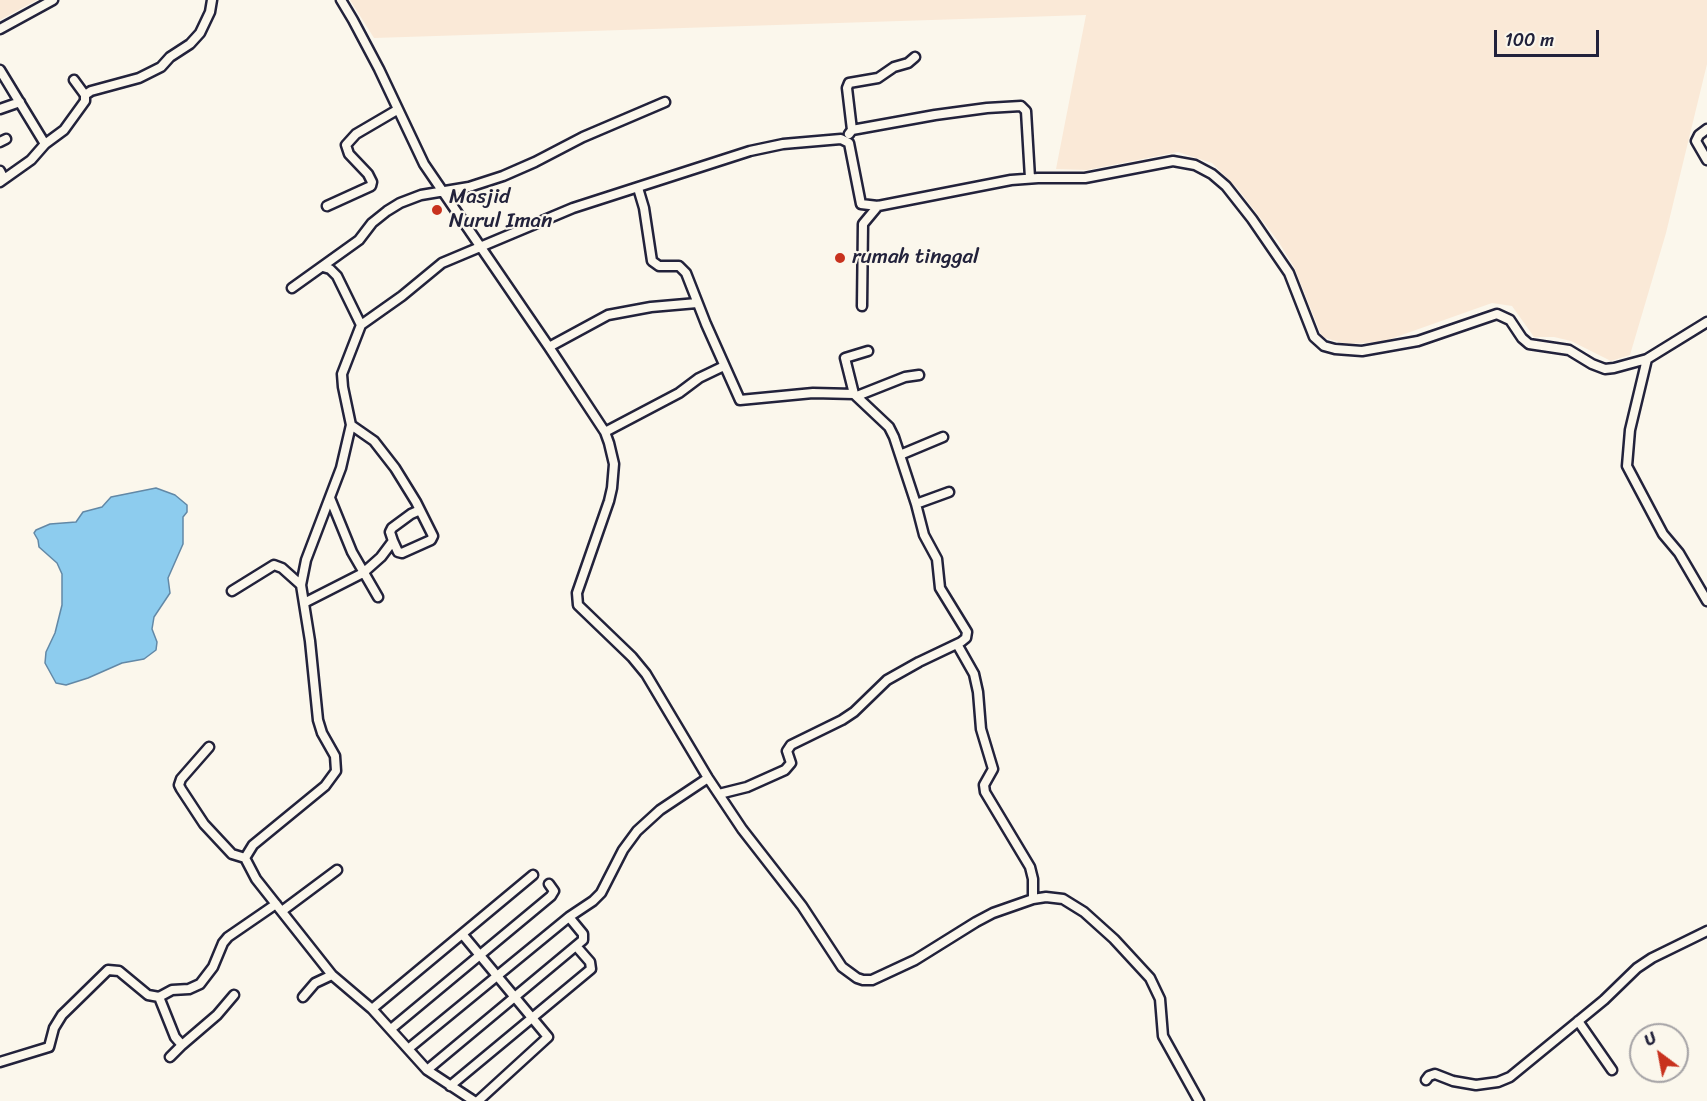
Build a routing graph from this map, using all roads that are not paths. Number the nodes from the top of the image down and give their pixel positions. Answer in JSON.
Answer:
{"nodes":[{"id":1,"x":53,"y":0,"type":"edge"},
{"id":2,"x":212,"y":0,"type":"edge"},
{"id":3,"x":341,"y":0,"type":"edge"},
{"id":4,"x":0,"y":29,"type":"edge"},
{"id":5,"x":915,"y":57,"type":"dead end"},
{"id":6,"x":0,"y":70,"type":"edge"},
{"id":7,"x":74,"y":80,"type":"dead end"},
{"id":8,"x":85,"y":95,"type":"junction"},
{"id":9,"x":20,"y":102,"type":"junction"},
{"id":10,"x":665,"y":102,"type":"dead end"},
{"id":11,"x":0,"y":109,"type":"edge"},
{"id":12,"x":397,"y":110,"type":"junction"},
{"id":13,"x":1707,"y":129,"type":"edge"},
{"id":14,"x":852,"y":130,"type":"junction"},
{"id":15,"x":846,"y":140,"type":"junction"},
{"id":16,"x":45,"y":144,"type":"junction"},
{"id":17,"x":1707,"y":160,"type":"edge"},
{"id":18,"x":1,"y":177,"type":"edge"},
{"id":19,"x":1030,"y":178,"type":"junction"},
{"id":20,"x":638,"y":188,"type":"junction"},
{"id":21,"x":441,"y":191,"type":"junction"},
{"id":22,"x":861,"y":204,"type":"junction"},
{"id":23,"x":327,"y":206,"type":"dead end"},
{"id":24,"x":878,"y":206,"type":"junction"},
{"id":25,"x":863,"y":224,"type":"junction"},
{"id":26,"x":480,"y":246,"type":"junction"},
{"id":27,"x":323,"y":267,"type":"junction"},
{"id":28,"x":292,"y":288,"type":"dead end"},
{"id":29,"x":697,"y":303,"type":"junction"},
{"id":30,"x":862,"y":306,"type":"dead end"},
{"id":31,"x":1707,"y":322,"type":"edge"},
{"id":32,"x":361,"y":325,"type":"junction"},
{"id":33,"x":549,"y":347,"type":"junction"},
{"id":34,"x":868,"y":351,"type":"dead end"},
{"id":35,"x":1647,"y":359,"type":"junction"},
{"id":36,"x":724,"y":366,"type":"junction"},
{"id":37,"x":919,"y":375,"type":"dead end"},
{"id":38,"x":856,"y":395,"type":"junction"},
{"id":39,"x":351,"y":425,"type":"junction"},
{"id":40,"x":605,"y":432,"type":"junction"},
{"id":41,"x":944,"y":437,"type":"dead end"},
{"id":42,"x":900,"y":455,"type":"junction"},
{"id":43,"x":949,"y":492,"type":"dead end"},
{"id":44,"x":330,"y":498,"type":"junction"},
{"id":45,"x":916,"y":504,"type":"junction"},
{"id":46,"x":420,"y":510,"type":"junction"},
{"id":47,"x":393,"y":541,"type":"junction"},
{"id":48,"x":363,"y":573,"type":"junction"},
{"id":49,"x":301,"y":585,"type":"junction"},
{"id":50,"x":232,"y":591,"type":"dead end"},
{"id":51,"x":378,"y":597,"type":"dead end"},
{"id":52,"x":1707,"y":601,"type":"edge"},
{"id":53,"x":304,"y":603,"type":"junction"},
{"id":54,"x":957,"y":644,"type":"junction"},
{"id":55,"x":209,"y":747,"type":"dead end"},
{"id":56,"x":708,"y":778,"type":"junction"},
{"id":57,"x":719,"y":794,"type":"junction"},
{"id":58,"x":245,"y":858,"type":"junction"},
{"id":59,"x":337,"y":870,"type":"dead end"},
{"id":60,"x":534,"y":875,"type":"dead end"},
{"id":61,"x":549,"y":884,"type":"dead end"},
{"id":62,"x":1033,"y":899,"type":"junction"},
{"id":63,"x":276,"y":904,"type":"junction"},
{"id":64,"x":282,"y":911,"type":"junction"},
{"id":65,"x":569,"y":917,"type":"junction"},
{"id":66,"x":1707,"y":931,"type":"edge"},
{"id":67,"x":463,"y":934,"type":"junction"},
{"id":68,"x":576,"y":946,"type":"junction"},
{"id":69,"x":479,"y":955,"type":"junction"},
{"id":70,"x":332,"y":975,"type":"junction"},
{"id":71,"x":498,"y":976,"type":"junction"},
{"id":72,"x":234,"y":995,"type":"dead end"},
{"id":73,"x":303,"y":997,"type":"dead end"},
{"id":74,"x":515,"y":997,"type":"junction"},
{"id":75,"x":159,"y":998,"type":"junction"},
{"id":76,"x":372,"y":1009,"type":"junction"},
{"id":77,"x":532,"y":1018,"type":"junction"},
{"id":78,"x":1578,"y":1021,"type":"junction"},
{"id":79,"x":391,"y":1029,"type":"junction"},
{"id":80,"x":182,"y":1045,"type":"junction"},
{"id":81,"x":408,"y":1049,"type":"junction"},
{"id":82,"x":170,"y":1057,"type":"dead end"},
{"id":83,"x":0,"y":1062,"type":"edge"},
{"id":84,"x":426,"y":1070,"type":"junction"},
{"id":85,"x":1612,"y":1070,"type":"dead end"},
{"id":86,"x":1426,"y":1080,"type":"dead end"},
{"id":87,"x":450,"y":1086,"type":"junction"},
{"id":88,"x":476,"y":1101,"type":"edge"},
{"id":89,"x":1200,"y":1101,"type":"edge"}],
"edges":[{"from":1,"to":4,"type":"street"},
{"from":2,"to":8,"type":"street"},
{"from":3,"to":12,"type":"street"},
{"from":5,"to":14,"type":"street"},
{"from":6,"to":9,"type":"street"},
{"from":7,"to":8,"type":"street"},
{"from":8,"to":16,"type":"street"},
{"from":9,"to":11,"type":"street"},
{"from":9,"to":16,"type":"street"},
{"from":10,"to":21,"type":"street"},
{"from":12,"to":21,"type":"street"},
{"from":12,"to":23,"type":"street"},
{"from":13,"to":17,"type":"street"},
{"from":14,"to":15,"type":"street"},
{"from":14,"to":19,"type":"street"},
{"from":15,"to":20,"type":"street"},
{"from":15,"to":22,"type":"street"},
{"from":16,"to":18,"type":"street"},
{"from":19,"to":24,"type":"street"},
{"from":19,"to":35,"type":"street"},
{"from":20,"to":26,"type":"street"},
{"from":20,"to":29,"type":"street"},
{"from":21,"to":26,"type":"street"},
{"from":21,"to":27,"type":"street"},
{"from":22,"to":24,"type":"street"},
{"from":22,"to":25,"type":"street"},
{"from":24,"to":25,"type":"street"},
{"from":25,"to":30,"type":"street"},
{"from":26,"to":32,"type":"street"},
{"from":26,"to":33,"type":"street"},
{"from":27,"to":28,"type":"street"},
{"from":27,"to":32,"type":"street"},
{"from":29,"to":33,"type":"street"},
{"from":29,"to":36,"type":"street"},
{"from":31,"to":35,"type":"street"},
{"from":32,"to":39,"type":"street"},
{"from":33,"to":40,"type":"street"},
{"from":34,"to":38,"type":"street"},
{"from":35,"to":52,"type":"street"},
{"from":36,"to":38,"type":"street"},
{"from":36,"to":40,"type":"street"},
{"from":37,"to":38,"type":"street"},
{"from":38,"to":42,"type":"street"},
{"from":39,"to":44,"type":"street"},
{"from":39,"to":46,"type":"street"},
{"from":40,"to":56,"type":"street"},
{"from":41,"to":42,"type":"street"},
{"from":42,"to":45,"type":"street"},
{"from":43,"to":45,"type":"street"},
{"from":44,"to":48,"type":"street"},
{"from":44,"to":49,"type":"street"},
{"from":45,"to":54,"type":"street"},
{"from":46,"to":47,"type":"street"},
{"from":46,"to":47,"type":"street"},
{"from":47,"to":48,"type":"street"},
{"from":48,"to":51,"type":"street"},
{"from":48,"to":53,"type":"street"},
{"from":49,"to":50,"type":"street"},
{"from":49,"to":53,"type":"street"},
{"from":53,"to":58,"type":"street"},
{"from":54,"to":57,"type":"street"},
{"from":54,"to":62,"type":"street"},
{"from":55,"to":58,"type":"street"},
{"from":56,"to":57,"type":"street"},
{"from":56,"to":65,"type":"street"},
{"from":57,"to":62,"type":"street"},
{"from":58,"to":63,"type":"street"},
{"from":59,"to":64,"type":"street"},
{"from":60,"to":67,"type":"street"},
{"from":61,"to":69,"type":"street"},
{"from":62,"to":89,"type":"street"},
{"from":63,"to":64,"type":"street"},
{"from":63,"to":75,"type":"street"},
{"from":64,"to":70,"type":"street"},
{"from":65,"to":68,"type":"street"},
{"from":65,"to":71,"type":"street"},
{"from":66,"to":78,"type":"street"},
{"from":67,"to":69,"type":"street"},
{"from":67,"to":76,"type":"street"},
{"from":68,"to":74,"type":"street"},
{"from":68,"to":77,"type":"street"},
{"from":69,"to":71,"type":"street"},
{"from":69,"to":79,"type":"street"},
{"from":70,"to":73,"type":"street"},
{"from":70,"to":76,"type":"street"},
{"from":71,"to":74,"type":"street"},
{"from":71,"to":81,"type":"street"},
{"from":72,"to":80,"type":"street"},
{"from":74,"to":77,"type":"street"},
{"from":74,"to":84,"type":"street"},
{"from":75,"to":80,"type":"street"},
{"from":75,"to":83,"type":"street"},
{"from":76,"to":79,"type":"street"},
{"from":77,"to":87,"type":"street"},
{"from":77,"to":88,"type":"street"},
{"from":78,"to":85,"type":"street"},
{"from":78,"to":86,"type":"street"},
{"from":79,"to":81,"type":"street"},
{"from":80,"to":82,"type":"street"},
{"from":81,"to":84,"type":"street"},
{"from":84,"to":87,"type":"street"},
{"from":87,"to":88,"type":"street"}]}
